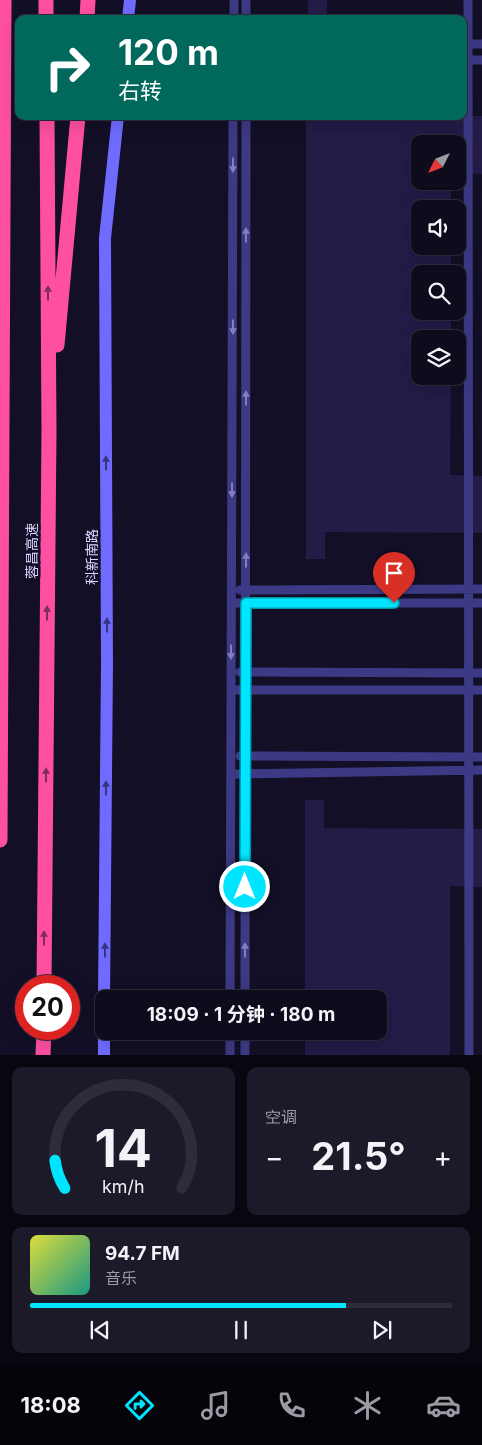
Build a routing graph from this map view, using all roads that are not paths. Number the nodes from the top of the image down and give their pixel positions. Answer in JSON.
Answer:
{"nodes":[{"id":1,"x":4,"y":0,"type":"edge"},
{"id":2,"x":46,"y":0,"type":"edge"},
{"id":3,"x":88,"y":0,"type":"edge"},
{"id":4,"x":130,"y":0,"type":"edge"},
{"id":5,"x":234,"y":0,"type":"edge"},
{"id":6,"x":246,"y":0,"type":"edge"},
{"id":7,"x":468,"y":0,"type":"edge"},
{"id":8,"x":46,"y":15,"type":"edge"},
{"id":9,"x":87,"y":15,"type":"edge"},
{"id":10,"x":128,"y":15,"type":"edge"},
{"id":11,"x":234,"y":15,"type":"edge"},
{"id":12,"x":246,"y":15,"type":"edge"},
{"id":13,"x":467,"y":22,"type":"edge"},
{"id":14,"x":467,"y":44,"type":"edge"},
{"id":15,"x":482,"y":44,"type":"edge"},
{"id":16,"x":467,"y":60,"type":"edge"},
{"id":17,"x":482,"y":60,"type":"edge"},
{"id":18,"x":0,"y":111,"type":"edge"},
{"id":19,"x":47,"y":120,"type":"edge"},
{"id":20,"x":78,"y":120,"type":"edge"},
{"id":21,"x":118,"y":120,"type":"edge"},
{"id":22,"x":233,"y":120,"type":"edge"},
{"id":23,"x":246,"y":120,"type":"edge"},
{"id":24,"x":466,"y":120,"type":"edge"},
{"id":25,"x":4,"y":170,"type":"junction"},
{"id":26,"x":49,"y":431,"type":"junction"},
{"id":27,"x":468,"y":589,"type":"junction"},
{"id":28,"x":482,"y":589,"type":"edge"},
{"id":29,"x":232,"y":590,"type":"junction"},
{"id":30,"x":246,"y":590,"type":"junction"},
{"id":31,"x":232,"y":603,"type":"junction"},
{"id":32,"x":246,"y":603,"type":"junction"},
{"id":33,"x":468,"y":603,"type":"junction"},
{"id":34,"x":482,"y":603,"type":"edge"},
{"id":35,"x":231,"y":672,"type":"junction"},
{"id":36,"x":246,"y":672,"type":"junction"},
{"id":37,"x":468,"y":673,"type":"junction"},
{"id":38,"x":482,"y":673,"type":"edge"},
{"id":39,"x":231,"y":690,"type":"junction"},
{"id":40,"x":246,"y":690,"type":"junction"},
{"id":41,"x":469,"y":690,"type":"junction"},
{"id":42,"x":482,"y":690,"type":"edge"},
{"id":43,"x":231,"y":756,"type":"junction"},
{"id":44,"x":245,"y":756,"type":"junction"},
{"id":45,"x":469,"y":757,"type":"junction"},
{"id":46,"x":482,"y":757,"type":"edge"},
{"id":47,"x":469,"y":770,"type":"junction"},
{"id":48,"x":482,"y":770,"type":"edge"},
{"id":49,"x":231,"y":774,"type":"junction"},
{"id":50,"x":245,"y":775,"type":"junction"},
{"id":51,"x":0,"y":840,"type":"edge"},
{"id":52,"x":44,"y":975,"type":"edge"},
{"id":53,"x":104,"y":990,"type":"edge"},
{"id":54,"x":230,"y":990,"type":"edge"},
{"id":55,"x":245,"y":990,"type":"edge"},
{"id":56,"x":44,"y":1040,"type":"edge"},
{"id":57,"x":104,"y":1040,"type":"edge"},
{"id":58,"x":230,"y":1040,"type":"edge"},
{"id":59,"x":245,"y":1040,"type":"edge"},
{"id":60,"x":43,"y":1055,"type":"edge"},
{"id":61,"x":104,"y":1055,"type":"edge"},
{"id":62,"x":230,"y":1055,"type":"edge"},
{"id":63,"x":245,"y":1055,"type":"edge"},
{"id":64,"x":469,"y":1055,"type":"edge"}],
"edges":[{"from":1,"to":25,"type":"highway"},
{"from":2,"to":8,"type":"highway"},
{"from":3,"to":9,"type":"highway"},
{"from":4,"to":10,"type":"main road"},
{"from":5,"to":11,"type":"lane"},
{"from":6,"to":12,"type":"lane"},
{"from":7,"to":13,"type":"lane"},
{"from":14,"to":15,"type":"lane"},
{"from":16,"to":17,"type":"lane"},
{"from":18,"to":25,"type":"highway"},
{"from":26,"to":19,"type":"highway","name":"蓉昌高速","one_way":true},
{"from":20,"to":26,"type":"highway"},
{"from":53,"to":21,"type":"main road","name":"科新南路","one_way":true},
{"from":22,"to":29,"type":"lane","one_way":true},
{"from":30,"to":23,"type":"lane","one_way":true},
{"from":24,"to":27,"type":"lane"},
{"from":25,"to":51,"type":"highway"},
{"from":52,"to":26,"type":"highway","name":"蓉昌高速","one_way":true},
{"from":27,"to":28,"type":"lane"},
{"from":27,"to":30,"type":"lane"},
{"from":27,"to":33,"type":"lane"},
{"from":29,"to":30,"type":"lane"},
{"from":29,"to":31,"type":"lane"},
{"from":30,"to":32,"type":"lane"},
{"from":31,"to":32,"type":"lane"},
{"from":31,"to":35,"type":"lane","one_way":true},
{"from":32,"to":33,"type":"lane"},
{"from":32,"to":36,"type":"lane"},
{"from":33,"to":34,"type":"lane"},
{"from":33,"to":37,"type":"lane"},
{"from":35,"to":36,"type":"lane"},
{"from":35,"to":39,"type":"lane"},
{"from":36,"to":37,"type":"lane"},
{"from":36,"to":40,"type":"lane"},
{"from":37,"to":38,"type":"lane"},
{"from":37,"to":41,"type":"lane"},
{"from":39,"to":40,"type":"lane"},
{"from":39,"to":43,"type":"lane"},
{"from":40,"to":41,"type":"lane"},
{"from":40,"to":44,"type":"lane"},
{"from":41,"to":42,"type":"lane"},
{"from":41,"to":45,"type":"lane"},
{"from":43,"to":44,"type":"lane"},
{"from":43,"to":49,"type":"lane"},
{"from":44,"to":45,"type":"lane"},
{"from":44,"to":50,"type":"lane"},
{"from":45,"to":46,"type":"lane"},
{"from":45,"to":47,"type":"lane"},
{"from":47,"to":48,"type":"lane"},
{"from":47,"to":50,"type":"lane"},
{"from":47,"to":64,"type":"lane"},
{"from":49,"to":50,"type":"lane"},
{"from":49,"to":54,"type":"lane"},
{"from":55,"to":50,"type":"lane","one_way":true},
{"from":56,"to":60,"type":"highway"},
{"from":57,"to":61,"type":"main road"},
{"from":58,"to":62,"type":"lane"},
{"from":59,"to":63,"type":"lane"}]}
